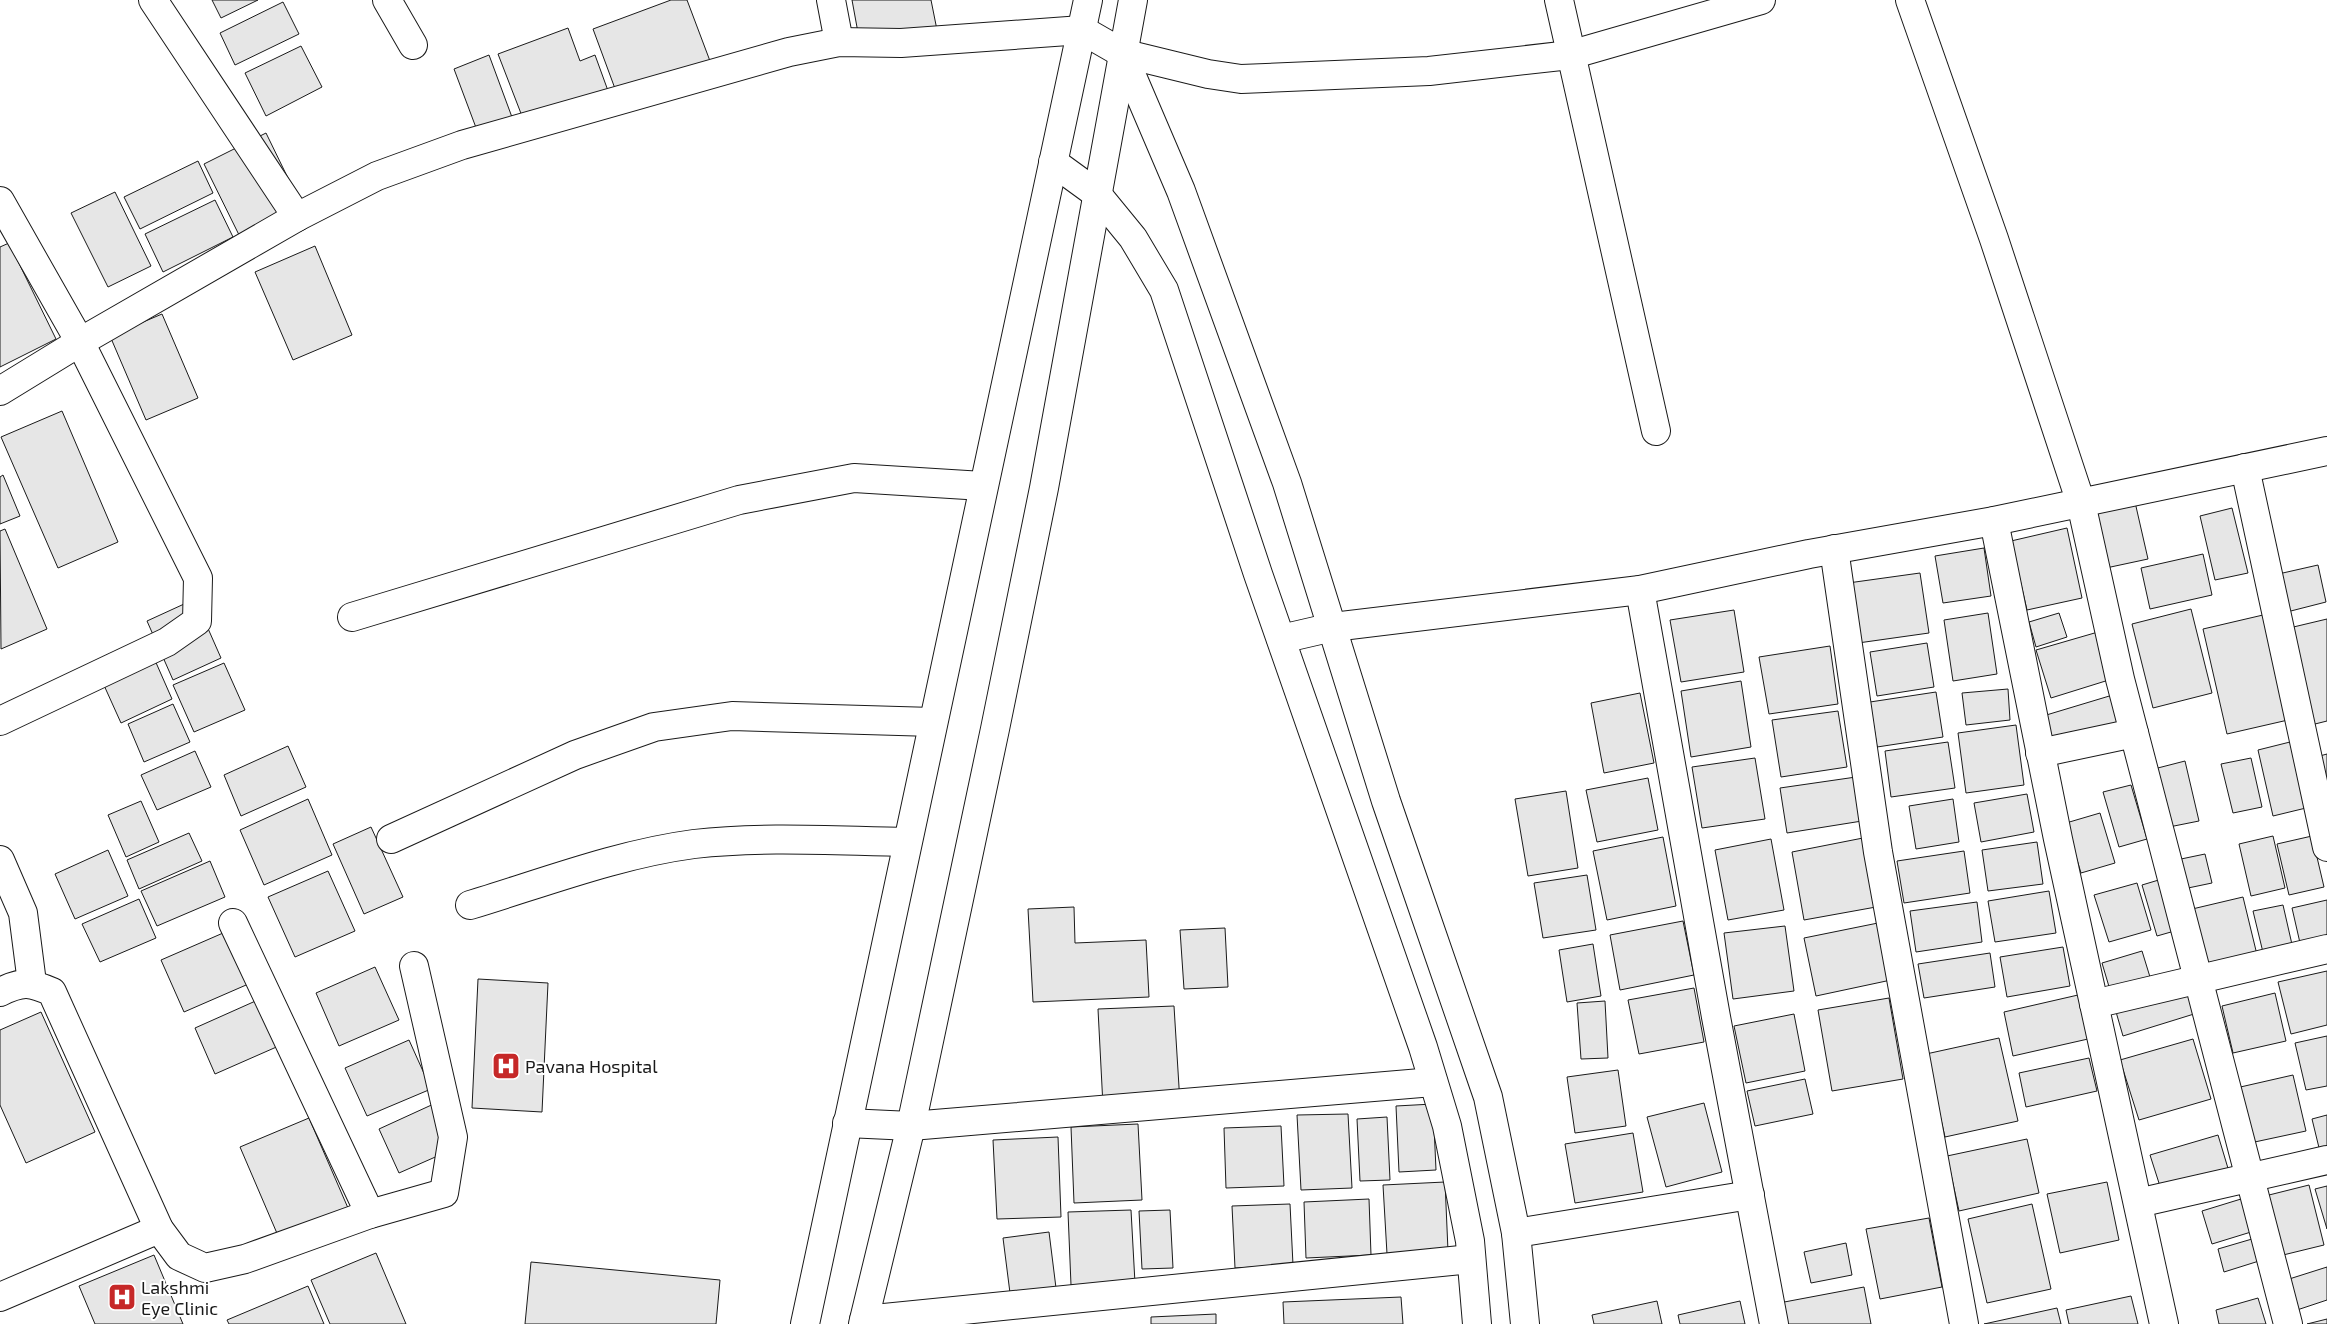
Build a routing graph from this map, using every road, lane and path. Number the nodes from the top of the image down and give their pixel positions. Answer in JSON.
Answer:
{"nodes":[{"id":1,"x":153,"y":0,"type":"edge"},
{"id":2,"x":387,"y":0,"type":"edge"},
{"id":3,"x":830,"y":0,"type":"edge"},
{"id":4,"x":1088,"y":0,"type":"edge"},
{"id":5,"x":1133,"y":0,"type":"edge"},
{"id":6,"x":1559,"y":0,"type":"edge"},
{"id":7,"x":1761,"y":0,"type":"edge"},
{"id":8,"x":1910,"y":0,"type":"edge"},
{"id":9,"x":1082,"y":30,"type":"junction"},
{"id":10,"x":838,"y":42,"type":"junction"},
{"id":11,"x":413,"y":45,"type":"dead end"},
{"id":12,"x":1122,"y":53,"type":"junction"},
{"id":13,"x":1570,"y":55,"type":"junction"},
{"id":14,"x":1052,"y":162,"type":"junction"},
{"id":15,"x":1097,"y":194,"type":"junction"},
{"id":16,"x":0,"y":202,"type":"edge"},
{"id":17,"x":297,"y":217,"type":"junction"},
{"id":18,"x":80,"y":342,"type":"junction"},
{"id":19,"x":0,"y":391,"type":"edge"},
{"id":20,"x":1656,"y":431,"type":"dead end"},
{"id":21,"x":2327,"y":451,"type":"edge"},
{"id":22,"x":2245,"y":468,"type":"junction"},
{"id":23,"x":983,"y":486,"type":"junction"},
{"id":24,"x":2081,"y":503,"type":"junction"},
{"id":25,"x":1994,"y":521,"type":"junction"},
{"id":26,"x":1834,"y":549,"type":"junction"},
{"id":27,"x":1640,"y":590,"type":"junction"},
{"id":28,"x":352,"y":617,"type":"dead end"},
{"id":29,"x":1333,"y":627,"type":"junction"},
{"id":30,"x":1281,"y":639,"type":"junction"},
{"id":31,"x":0,"y":721,"type":"edge"},
{"id":32,"x":933,"y":722,"type":"junction"},
{"id":33,"x":2134,"y":733,"type":"junction"},
{"id":34,"x":2040,"y":753,"type":"junction"},
{"id":35,"x":391,"y":839,"type":"dead end"},
{"id":36,"x":907,"y":842,"type":"junction"},
{"id":37,"x":2327,"y":847,"type":"edge"},
{"id":38,"x":0,"y":860,"type":"edge"},
{"id":39,"x":470,"y":905,"type":"dead end"},
{"id":40,"x":233,"y":923,"type":"dead end"},
{"id":41,"x":2327,"y":949,"type":"edge"},
{"id":42,"x":414,"y":966,"type":"dead end"},
{"id":43,"x":2198,"y":980,"type":"junction"},
{"id":44,"x":32,"y":983,"type":"junction"},
{"id":45,"x":0,"y":992,"type":"edge"},
{"id":46,"x":2094,"y":1004,"type":"junction"},
{"id":47,"x":1433,"y":1082,"type":"junction"},
{"id":48,"x":847,"y":1123,"type":"junction"},
{"id":49,"x":911,"y":1126,"type":"junction"},
{"id":50,"x":2327,"y":1160,"type":"edge"},
{"id":51,"x":2250,"y":1178,"type":"junction"},
{"id":52,"x":1750,"y":1195,"type":"junction"},
{"id":53,"x":2138,"y":1203,"type":"junction"},
{"id":54,"x":370,"y":1214,"type":"junction"},
{"id":55,"x":160,"y":1229,"type":"junction"},
{"id":56,"x":1516,"y":1233,"type":"junction"},
{"id":57,"x":1471,"y":1259,"type":"junction"},
{"id":58,"x":0,"y":1297,"type":"edge"},
{"id":59,"x":864,"y":1322,"type":"edge"},
{"id":60,"x":805,"y":1324,"type":"edge"},
{"id":61,"x":1477,"y":1324,"type":"edge"},
{"id":62,"x":1524,"y":1324,"type":"edge"},
{"id":63,"x":1774,"y":1324,"type":"edge"},
{"id":64,"x":1964,"y":1324,"type":"edge"},
{"id":65,"x":2164,"y":1324,"type":"edge"},
{"id":66,"x":2288,"y":1324,"type":"edge"}],
"edges":[{"from":1,"to":17,"type":"street"},
{"from":2,"to":11,"type":"street"},
{"from":3,"to":10,"type":"street"},
{"from":4,"to":9,"type":"street"},
{"from":5,"to":12,"type":"street"},
{"from":6,"to":13,"type":"street"},
{"from":7,"to":13,"type":"street"},
{"from":8,"to":24,"type":"street"},
{"from":9,"to":10,"type":"street"},
{"from":9,"to":12,"type":"street"},
{"from":9,"to":14,"type":"street"},
{"from":10,"to":17,"type":"street"},
{"from":12,"to":13,"type":"street"},
{"from":12,"to":15,"type":"street"},
{"from":12,"to":29,"type":"street"},
{"from":13,"to":20,"type":"street"},
{"from":14,"to":15,"type":"street"},
{"from":14,"to":23,"type":"street"},
{"from":15,"to":30,"type":"street"},
{"from":15,"to":49,"type":"street"},
{"from":16,"to":18,"type":"street"},
{"from":17,"to":18,"type":"street"},
{"from":18,"to":19,"type":"street"},
{"from":18,"to":31,"type":"street"},
{"from":21,"to":22,"type":"street"},
{"from":22,"to":24,"type":"street"},
{"from":22,"to":37,"type":"street"},
{"from":23,"to":28,"type":"street"},
{"from":23,"to":32,"type":"street"},
{"from":24,"to":25,"type":"street"},
{"from":24,"to":33,"type":"street"},
{"from":25,"to":26,"type":"street"},
{"from":25,"to":34,"type":"street"},
{"from":26,"to":27,"type":"street"},
{"from":26,"to":64,"type":"street"},
{"from":27,"to":29,"type":"street"},
{"from":27,"to":52,"type":"street"},
{"from":29,"to":30,"type":"street"},
{"from":29,"to":56,"type":"street"},
{"from":30,"to":47,"type":"street"},
{"from":32,"to":35,"type":"street"},
{"from":32,"to":36,"type":"street"},
{"from":33,"to":34,"type":"street"},
{"from":33,"to":43,"type":"street"},
{"from":34,"to":46,"type":"street"},
{"from":36,"to":39,"type":"street"},
{"from":36,"to":48,"type":"street"},
{"from":38,"to":44,"type":"street"},
{"from":40,"to":54,"type":"street"},
{"from":41,"to":43,"type":"street"},
{"from":42,"to":54,"type":"street"},
{"from":43,"to":46,"type":"street"},
{"from":43,"to":51,"type":"street"},
{"from":44,"to":45,"type":"street"},
{"from":44,"to":55,"type":"street"},
{"from":46,"to":53,"type":"street"},
{"from":47,"to":49,"type":"street"},
{"from":47,"to":57,"type":"street"},
{"from":48,"to":49,"type":"street"},
{"from":48,"to":60,"type":"street"},
{"from":49,"to":59,"type":"street"},
{"from":50,"to":51,"type":"street"},
{"from":51,"to":53,"type":"street"},
{"from":51,"to":66,"type":"street"},
{"from":52,"to":56,"type":"street"},
{"from":52,"to":63,"type":"street"},
{"from":53,"to":65,"type":"street"},
{"from":54,"to":55,"type":"street"},
{"from":55,"to":58,"type":"street"},
{"from":56,"to":62,"type":"street"},
{"from":57,"to":59,"type":"street"},
{"from":57,"to":61,"type":"street"}]}
